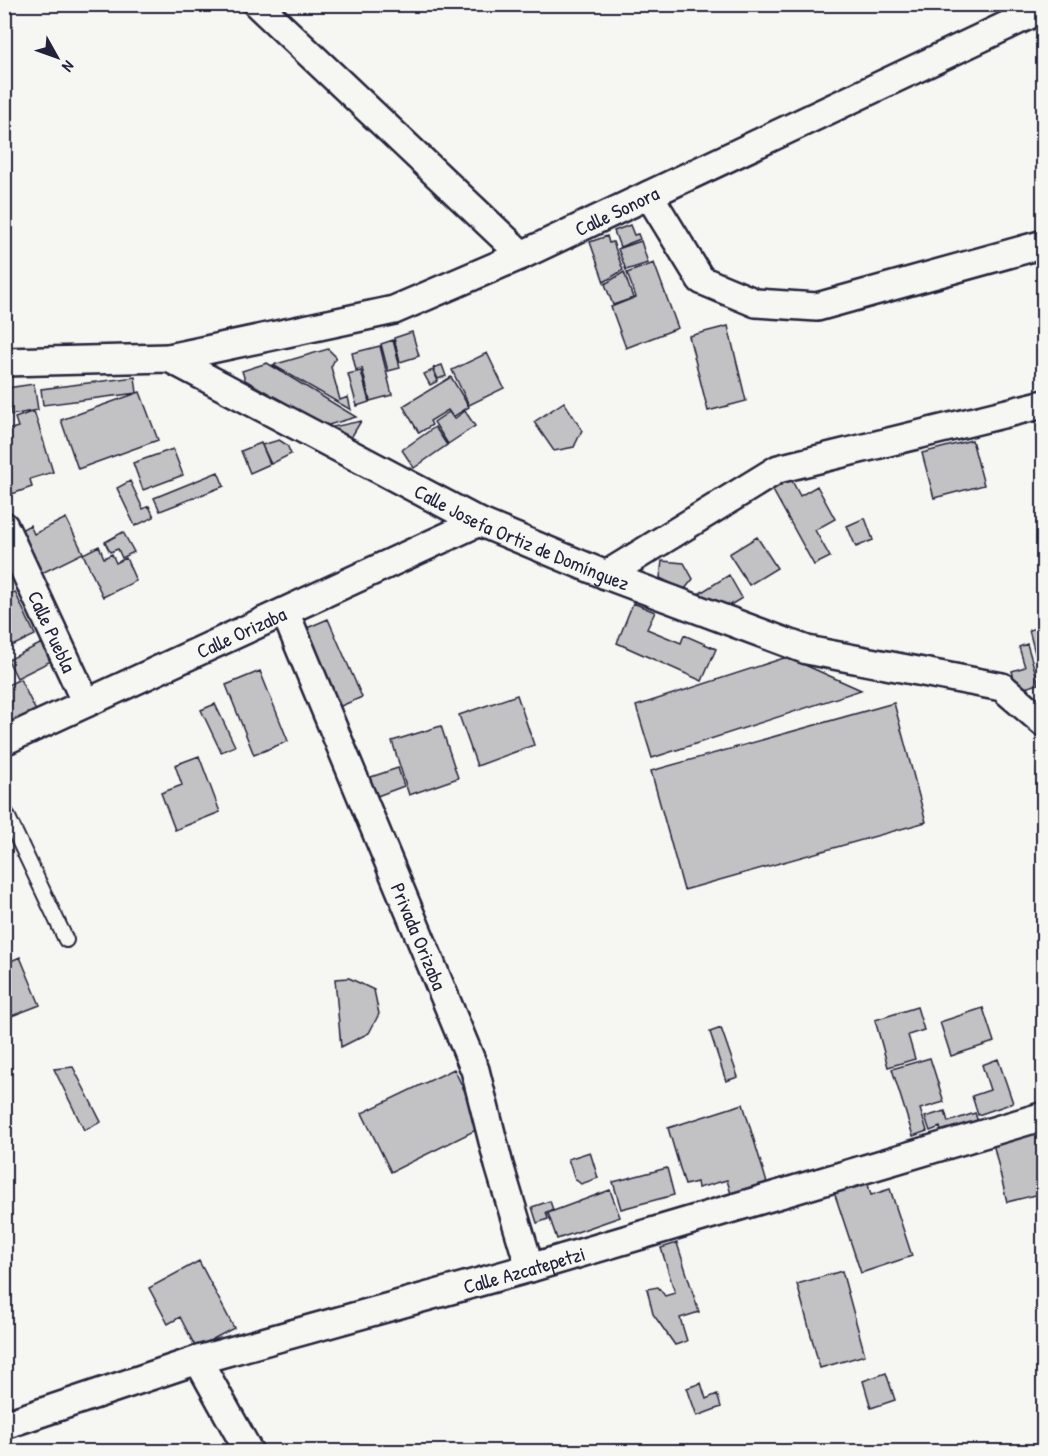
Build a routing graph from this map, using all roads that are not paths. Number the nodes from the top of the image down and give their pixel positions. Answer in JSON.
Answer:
{"nodes":[{"id":1,"x":258,"y":4,"type":"edge"},
{"id":2,"x":1044,"y":8,"type":"edge"},
{"id":3,"x":649,"y":195,"type":"junction"},
{"id":4,"x":1044,"y":244,"type":"edge"},
{"id":5,"x":522,"y":255,"type":"junction"},
{"id":6,"x":169,"y":358,"type":"junction"},
{"id":7,"x":4,"y":362,"type":"edge"},
{"id":8,"x":1044,"y":404,"type":"edge"},
{"id":9,"x":479,"y":522,"type":"junction"},
{"id":10,"x":4,"y":526,"type":"edge"},
{"id":11,"x":606,"y":575,"type":"junction"},
{"id":12,"x":285,"y":612,"type":"junction"},
{"id":13,"x":86,"y":703,"type":"junction"},
{"id":14,"x":1044,"y":723,"type":"edge"},
{"id":15,"x":4,"y":741,"type":"edge"},
{"id":16,"x":4,"y":809,"type":"edge"},
{"id":17,"x":66,"y":940,"type":"dead end"},
{"id":18,"x":1044,"y":1116,"type":"edge"},
{"id":19,"x":531,"y":1268,"type":"junction"},
{"id":20,"x":198,"y":1359,"type":"junction"},
{"id":21,"x":4,"y":1425,"type":"edge"},
{"id":22,"x":249,"y":1452,"type":"edge"}],
"edges":[{"from":1,"to":5,"type":"street"},
{"from":2,"to":3,"type":"street","name":"Calle Sonora"},
{"from":3,"to":4,"type":"street"},
{"from":3,"to":5,"type":"street","name":"Calle Sonora"},
{"from":5,"to":6,"type":"street","name":"Calle Sonora"},
{"from":6,"to":7,"type":"street","name":"Calle Josefa Ortiz de Domínguez"},
{"from":6,"to":9,"type":"street","name":"Calle Josefa Ortiz de Domínguez"},
{"from":8,"to":11,"type":"street"},
{"from":9,"to":11,"type":"street","name":"Calle Josefa Ortiz de Domínguez"},
{"from":9,"to":12,"type":"street","name":"Calle Orizaba"},
{"from":10,"to":13,"type":"street","name":"Calle Puebla"},
{"from":11,"to":14,"type":"street","name":"Calle Josefa Ortiz de Domínguez"},
{"from":12,"to":13,"type":"street","name":"Calle Orizaba"},
{"from":12,"to":19,"type":"street","name":"Privada Orizaba"},
{"from":13,"to":15,"type":"street","name":"Calle Orizaba"},
{"from":16,"to":17,"type":"lane"},
{"from":18,"to":19,"type":"street","name":"Calle Azcatepetzi"},
{"from":19,"to":20,"type":"street","name":"Calle Azcatepetzi"},
{"from":20,"to":21,"type":"street","name":"Calle Azcatepetzi"},
{"from":20,"to":22,"type":"street"}]}
